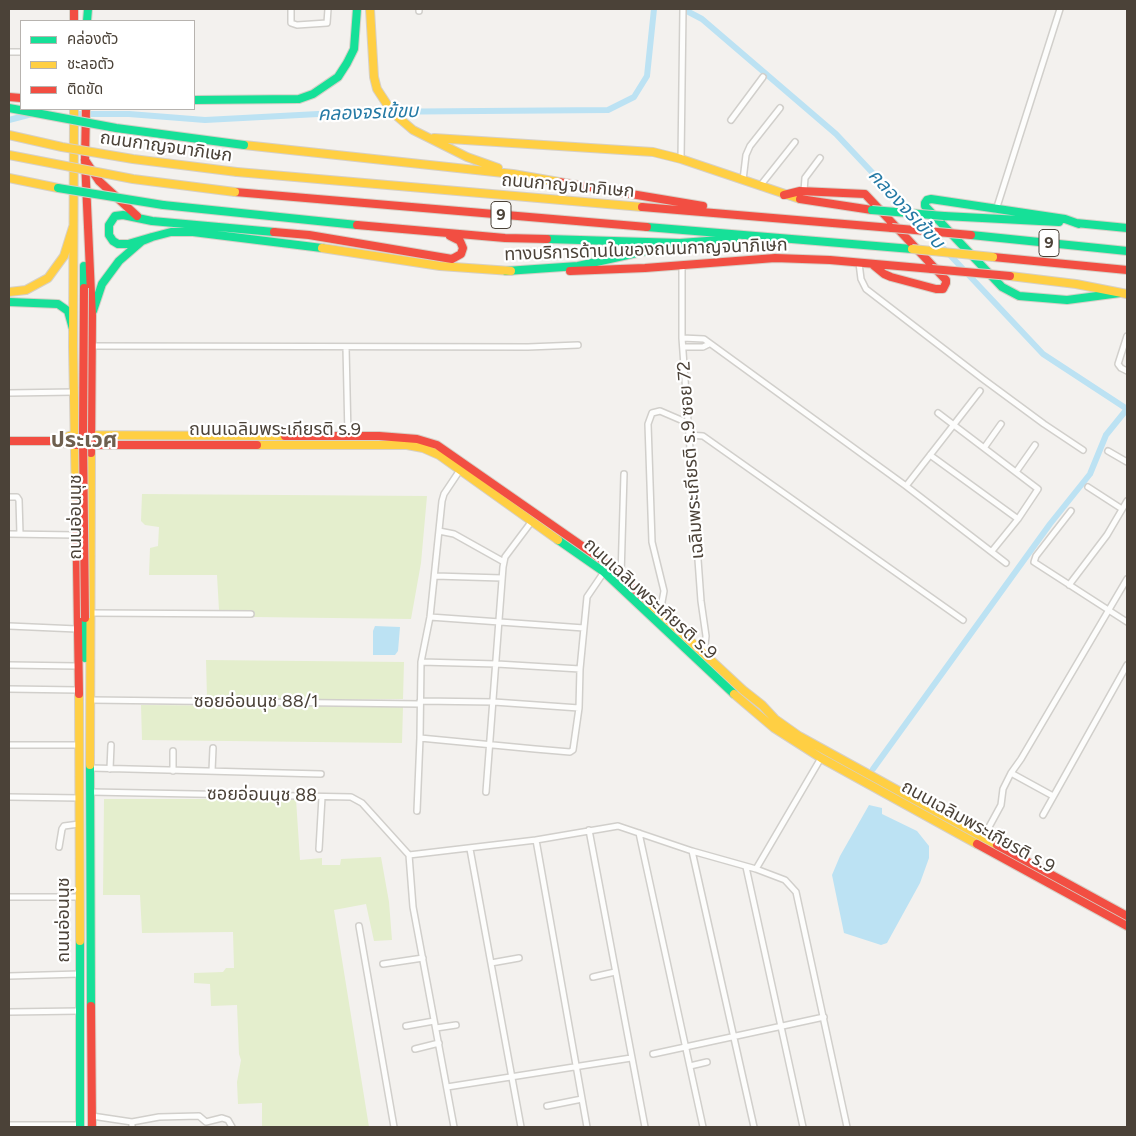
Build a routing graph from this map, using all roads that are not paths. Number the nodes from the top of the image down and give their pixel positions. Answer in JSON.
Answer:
{"nodes":[{"id":1,"x":291,"y":9,"type":"edge"},
{"id":2,"x":328,"y":9,"type":"edge"},
{"id":3,"x":357,"y":9,"type":"edge"},
{"id":4,"x":370,"y":9,"type":"edge"},
{"id":5,"x":683,"y":9,"type":"edge"},
{"id":6,"x":1060,"y":9,"type":"edge"},
{"id":7,"x":370,"y":18,"type":"junction"},
{"id":8,"x":357,"y":20,"type":"junction"},
{"id":9,"x":763,"y":77,"type":"dead end"},
{"id":10,"x":195,"y":100,"type":"edge"},
{"id":11,"x":9,"y":108,"type":"edge"},
{"id":12,"x":780,"y":108,"type":"dead end"},
{"id":13,"x":74,"y":110,"type":"edge"},
{"id":14,"x":86,"y":110,"type":"edge"},
{"id":15,"x":730,"y":120,"type":"dead end"},
{"id":16,"x":9,"y":135,"type":"edge"},
{"id":17,"x":429,"y":138,"type":"junction"},
{"id":18,"x":795,"y":142,"type":"dead end"},
{"id":19,"x":9,"y":155,"type":"edge"},
{"id":20,"x":820,"y":158,"type":"dead end"},
{"id":21,"x":681,"y":159,"type":"junction"},
{"id":22,"x":85,"y":160,"type":"junction"},
{"id":23,"x":513,"y":174,"type":"junction"},
{"id":24,"x":9,"y":178,"type":"edge"},
{"id":25,"x":743,"y":180,"type":"junction"},
{"id":26,"x":9,"y":183,"type":"edge"},
{"id":27,"x":760,"y":186,"type":"junction"},
{"id":28,"x":58,"y":188,"type":"junction"},
{"id":29,"x":804,"y":191,"type":"junction"},
{"id":30,"x":784,"y":195,"type":"junction"},
{"id":31,"x":87,"y":198,"type":"junction"},
{"id":32,"x":74,"y":200,"type":"junction"},
{"id":33,"x":996,"y":210,"type":"junction"},
{"id":34,"x":745,"y":216,"type":"junction"},
{"id":35,"x":142,"y":219,"type":"junction"},
{"id":36,"x":1079,"y":224,"type":"junction"},
{"id":37,"x":84,"y":225,"type":"junction"},
{"id":38,"x":73,"y":227,"type":"junction"},
{"id":39,"x":1127,"y":227,"type":"edge"},
{"id":40,"x":409,"y":230,"type":"junction"},
{"id":41,"x":767,"y":236,"type":"junction"},
{"id":42,"x":152,"y":237,"type":"junction"},
{"id":43,"x":680,"y":244,"type":"junction"},
{"id":44,"x":1127,"y":252,"type":"edge"},
{"id":45,"x":859,"y":263,"type":"junction"},
{"id":46,"x":872,"y":264,"type":"junction"},
{"id":47,"x":682,"y":265,"type":"junction"},
{"id":48,"x":1127,"y":270,"type":"edge"},
{"id":49,"x":506,"y":271,"type":"junction"},
{"id":50,"x":9,"y":292,"type":"edge"},
{"id":51,"x":1124,"y":294,"type":"edge"},
{"id":52,"x":9,"y":302,"type":"edge"},
{"id":53,"x":92,"y":316,"type":"junction"},
{"id":54,"x":73,"y":329,"type":"junction"},
{"id":55,"x":1127,"y":336,"type":"edge"},
{"id":56,"x":682,"y":338,"type":"junction"},
{"id":57,"x":709,"y":344,"type":"junction"},
{"id":58,"x":578,"y":345,"type":"dead end"},
{"id":59,"x":90,"y":346,"type":"junction"},
{"id":60,"x":346,"y":347,"type":"junction"},
{"id":61,"x":683,"y":347,"type":"junction"},
{"id":62,"x":1127,"y":371,"type":"edge"},
{"id":63,"x":980,"y":391,"type":"dead end"},
{"id":64,"x":74,"y":392,"type":"junction"},
{"id":65,"x":9,"y":393,"type":"edge"},
{"id":66,"x":74,"y":408,"type":"junction"},
{"id":67,"x":91,"y":408,"type":"junction"},
{"id":68,"x":938,"y":413,"type":"dead end"},
{"id":69,"x":688,"y":423,"type":"junction"},
{"id":70,"x":1001,"y":424,"type":"dead end"},
{"id":71,"x":953,"y":425,"type":"junction"},
{"id":72,"x":75,"y":434,"type":"junction"},
{"id":73,"x":92,"y":434,"type":"junction"},
{"id":74,"x":689,"y":435,"type":"junction"},
{"id":75,"x":348,"y":436,"type":"junction"},
{"id":76,"x":9,"y":441,"type":"edge"},
{"id":77,"x":52,"y":442,"type":"junction"},
{"id":78,"x":75,"y":445,"type":"junction"},
{"id":79,"x":92,"y":445,"type":"junction"},
{"id":80,"x":1035,"y":445,"type":"dead end"},
{"id":81,"x":984,"y":448,"type":"junction"},
{"id":82,"x":1083,"y":450,"type":"dead end"},
{"id":83,"x":1108,"y":451,"type":"dead end"},
{"id":84,"x":930,"y":454,"type":"junction"},
{"id":85,"x":1127,"y":462,"type":"edge"},
{"id":86,"x":460,"y":470,"type":"junction"},
{"id":87,"x":75,"y":472,"type":"junction"},
{"id":88,"x":92,"y":472,"type":"junction"},
{"id":89,"x":1016,"y":472,"type":"junction"},
{"id":90,"x":624,"y":474,"type":"dead end"},
{"id":91,"x":906,"y":486,"type":"junction"},
{"id":92,"x":1088,"y":487,"type":"dead end"},
{"id":93,"x":9,"y":497,"type":"edge"},
{"id":94,"x":1127,"y":501,"type":"edge"},
{"id":95,"x":1122,"y":510,"type":"junction"},
{"id":96,"x":1071,"y":511,"type":"dead end"},
{"id":97,"x":1018,"y":519,"type":"junction"},
{"id":98,"x":532,"y":521,"type":"junction"},
{"id":99,"x":439,"y":531,"type":"junction"},
{"id":100,"x":9,"y":534,"type":"edge"},
{"id":101,"x":20,"y":534,"type":"junction"},
{"id":102,"x":75,"y":535,"type":"junction"},
{"id":103,"x":992,"y":551,"type":"junction"},
{"id":104,"x":504,"y":562,"type":"junction"},
{"id":105,"x":1006,"y":563,"type":"dead end"},
{"id":106,"x":604,"y":572,"type":"junction"},
{"id":107,"x":435,"y":576,"type":"junction"},
{"id":108,"x":621,"y":576,"type":"junction"},
{"id":109,"x":502,"y":578,"type":"junction"},
{"id":110,"x":1127,"y":579,"type":"edge"},
{"id":111,"x":1069,"y":585,"type":"junction"},
{"id":112,"x":1109,"y":609,"type":"junction"},
{"id":113,"x":660,"y":613,"type":"junction"},
{"id":114,"x":252,"y":614,"type":"dead end"},
{"id":115,"x":88,"y":616,"type":"junction"},
{"id":116,"x":430,"y":617,"type":"junction"},
{"id":117,"x":962,"y":620,"type":"dead end"},
{"id":118,"x":499,"y":621,"type":"junction"},
{"id":119,"x":1127,"y":622,"type":"edge"},
{"id":120,"x":9,"y":626,"type":"edge"},
{"id":121,"x":584,"y":628,"type":"junction"},
{"id":122,"x":77,"y":629,"type":"junction"},
{"id":123,"x":704,"y":655,"type":"junction"},
{"id":124,"x":421,"y":662,"type":"junction"},
{"id":125,"x":497,"y":664,"type":"junction"},
{"id":126,"x":9,"y":665,"type":"edge"},
{"id":127,"x":1127,"y":665,"type":"edge"},
{"id":128,"x":77,"y":666,"type":"junction"},
{"id":129,"x":580,"y":669,"type":"junction"},
{"id":130,"x":85,"y":684,"type":"junction"},
{"id":131,"x":9,"y":689,"type":"edge"},
{"id":132,"x":78,"y":690,"type":"junction"},
{"id":133,"x":91,"y":700,"type":"junction"},
{"id":134,"x":420,"y":702,"type":"junction"},
{"id":135,"x":494,"y":702,"type":"junction"},
{"id":136,"x":579,"y":708,"type":"junction"},
{"id":137,"x":78,"y":712,"type":"junction"},
{"id":138,"x":90,"y":716,"type":"junction"},
{"id":139,"x":420,"y":738,"type":"junction"},
{"id":140,"x":491,"y":744,"type":"junction"},
{"id":141,"x":9,"y":745,"type":"edge"},
{"id":142,"x":80,"y":745,"type":"junction"},
{"id":143,"x":111,"y":745,"type":"dead end"},
{"id":144,"x":213,"y":748,"type":"dead end"},
{"id":145,"x":173,"y":752,"type":"dead end"},
{"id":146,"x":820,"y":758,"type":"junction"},
{"id":147,"x":91,"y":768,"type":"junction"},
{"id":148,"x":110,"y":769,"type":"junction"},
{"id":149,"x":173,"y":770,"type":"junction"},
{"id":150,"x":212,"y":772,"type":"junction"},
{"id":151,"x":1011,"y":773,"type":"junction"},
{"id":152,"x":321,"y":774,"type":"dead end"},
{"id":153,"x":91,"y":792,"type":"junction"},
{"id":154,"x":486,"y":792,"type":"dead end"},
{"id":155,"x":1053,"y":796,"type":"junction"},
{"id":156,"x":9,"y":797,"type":"edge"},
{"id":157,"x":322,"y":797,"type":"junction"},
{"id":158,"x":80,"y":798,"type":"junction"},
{"id":159,"x":416,"y":811,"type":"dead end"},
{"id":160,"x":1043,"y":815,"type":"dead end"},
{"id":161,"x":79,"y":824,"type":"junction"},
{"id":162,"x":589,"y":830,"type":"junction"},
{"id":163,"x":639,"y":833,"type":"junction"},
{"id":164,"x":983,"y":838,"type":"junction"},
{"id":165,"x":536,"y":840,"type":"junction"},
{"id":166,"x":59,"y":847,"type":"dead end"},
{"id":167,"x":319,"y":849,"type":"dead end"},
{"id":168,"x":470,"y":849,"type":"junction"},
{"id":169,"x":692,"y":852,"type":"junction"},
{"id":170,"x":409,"y":855,"type":"junction"},
{"id":171,"x":746,"y":867,"type":"junction"},
{"id":172,"x":756,"y":869,"type":"junction"},
{"id":173,"x":9,"y":897,"type":"edge"},
{"id":174,"x":79,"y":897,"type":"junction"},
{"id":175,"x":1127,"y":916,"type":"edge"},
{"id":176,"x":359,"y":926,"type":"dead end"},
{"id":177,"x":1127,"y":926,"type":"edge"},
{"id":178,"x":423,"y":958,"type":"junction"},
{"id":179,"x":519,"y":958,"type":"dead end"},
{"id":180,"x":491,"y":963,"type":"junction"},
{"id":181,"x":383,"y":964,"type":"dead end"},
{"id":182,"x":615,"y":972,"type":"junction"},
{"id":183,"x":80,"y":974,"type":"junction"},
{"id":184,"x":9,"y":976,"type":"edge"},
{"id":185,"x":593,"y":977,"type":"dead end"},
{"id":186,"x":80,"y":1011,"type":"junction"},
{"id":187,"x":9,"y":1012,"type":"edge"},
{"id":188,"x":824,"y":1017,"type":"junction"},
{"id":189,"x":434,"y":1021,"type":"junction"},
{"id":190,"x":456,"y":1025,"type":"dead end"},
{"id":191,"x":406,"y":1026,"type":"dead end"},
{"id":192,"x":782,"y":1026,"type":"junction"},
{"id":193,"x":436,"y":1028,"type":"junction"},
{"id":194,"x":734,"y":1037,"type":"junction"},
{"id":195,"x":438,"y":1043,"type":"junction"},
{"id":196,"x":686,"y":1048,"type":"junction"},
{"id":197,"x":415,"y":1049,"type":"dead end"},
{"id":198,"x":653,"y":1054,"type":"dead end"},
{"id":199,"x":631,"y":1058,"type":"junction"},
{"id":200,"x":707,"y":1062,"type":"dead end"},
{"id":201,"x":576,"y":1066,"type":"junction"},
{"id":202,"x":690,"y":1066,"type":"junction"},
{"id":203,"x":512,"y":1077,"type":"junction"},
{"id":204,"x":447,"y":1087,"type":"junction"},
{"id":205,"x":582,"y":1099,"type":"junction"},
{"id":206,"x":547,"y":1106,"type":"dead end"},
{"id":207,"x":92,"y":1116,"type":"junction"},
{"id":208,"x":9,"y":1125,"type":"edge"},
{"id":209,"x":132,"y":1125,"type":"edge"},
{"id":210,"x":80,"y":1126,"type":"edge"},
{"id":211,"x":92,"y":1127,"type":"edge"},
{"id":212,"x":232,"y":1127,"type":"edge"},
{"id":213,"x":394,"y":1127,"type":"edge"},
{"id":214,"x":454,"y":1127,"type":"edge"},
{"id":215,"x":521,"y":1127,"type":"edge"},
{"id":216,"x":587,"y":1127,"type":"edge"},
{"id":217,"x":645,"y":1127,"type":"edge"},
{"id":218,"x":703,"y":1127,"type":"edge"},
{"id":219,"x":754,"y":1127,"type":"edge"},
{"id":220,"x":803,"y":1127,"type":"edge"},
{"id":221,"x":847,"y":1127,"type":"edge"}],
"edges":[{"from":1,"to":2,"type":"street"},
{"from":3,"to":8,"type":"main road"},
{"from":4,"to":7,"type":"main road"},
{"from":5,"to":21,"type":"street"},
{"from":6,"to":33,"type":"street"},
{"from":7,"to":8,"type":"main road"},
{"from":7,"to":17,"type":"main road"},
{"from":8,"to":10,"type":"main road"},
{"from":9,"to":15,"type":"street"},
{"from":11,"to":23,"type":"main road","bridge":true},
{"from":12,"to":25,"type":"street"},
{"from":13,"to":32,"type":"main road","name":"ถนนอ่อนนุช"},
{"from":14,"to":22,"type":"main road","name":"ถนนอ่อนนุช"},
{"from":16,"to":34,"type":"main road","name":"ถนนกาญจนาภิเษก","number":"9","bridge":true},
{"from":17,"to":21,"type":"main road"},
{"from":17,"to":23,"type":"main road"},
{"from":18,"to":27,"type":"street"},
{"from":19,"to":41,"type":"main road","name":"ถนนกาญจนาภิเษก","number":"9","bridge":true},
{"from":20,"to":29,"type":"street"},
{"from":21,"to":25,"type":"main road"},
{"from":22,"to":31,"type":"main road","name":"ถนนอ่อนนุช"},
{"from":22,"to":35,"type":"main road"},
{"from":23,"to":34,"type":"main road"},
{"from":24,"to":28,"type":"main road"},
{"from":25,"to":27,"type":"main road"},
{"from":26,"to":28,"type":"main road"},
{"from":27,"to":30,"type":"main road"},
{"from":28,"to":40,"type":"main road","bridge":true},
{"from":29,"to":30,"type":"main road"},
{"from":29,"to":46,"type":"main road"},
{"from":30,"to":36,"type":"main road","bridge":true},
{"from":31,"to":37,"type":"main road","name":"ถนนอ่อนนุช"},
{"from":31,"to":53,"type":"main road","name":"ถนนอ่อนนุช"},
{"from":32,"to":37,"type":"main road","name":"ถนนอ่อนนุช"},
{"from":32,"to":38,"type":"main road","name":"ถนนอ่อนนุช"},
{"from":33,"to":36,"type":"main road"},
{"from":33,"to":51,"type":"main road"},
{"from":34,"to":44,"type":"main road","name":"ถนนกาญจนาภิเษก","number":"9","bridge":true},
{"from":35,"to":40,"type":"main road"},
{"from":35,"to":42,"type":"main road"},
{"from":36,"to":39,"type":"main road"},
{"from":37,"to":115,"type":"main road","name":"ถนนอ่อนนุช","bridge":true},
{"from":38,"to":50,"type":"main road"},
{"from":38,"to":54,"type":"main road","name":"ถนนอ่อนนุช"},
{"from":40,"to":43,"type":"main road"},
{"from":41,"to":43,"type":"main road"},
{"from":41,"to":48,"type":"main road","name":"ถนนกาญจนาภิเษก","number":"9","bridge":true},
{"from":42,"to":49,"type":"main road","name":"ทางบริการด้านในของถนนกาญจนาภิเษก"},
{"from":42,"to":53,"type":"main road","name":"ทางบริการด้านในของถนนกาญจนาภิเษก"},
{"from":43,"to":49,"type":"main road"},
{"from":45,"to":46,"type":"main road","name":"ทางบริการด้านในของถนนกาญจนาภิเษก"},
{"from":45,"to":47,"type":"main road","name":"ทางบริการด้านในของถนนกาญจนาภิเษก"},
{"from":45,"to":82,"type":"street"},
{"from":46,"to":51,"type":"main road","name":"ทางบริการด้านในของถนนกาญจนาภิเษก","bridge":true},
{"from":47,"to":49,"type":"main road","name":"ทางบริการด้านในของถนนกาญจนาภิเษก"},
{"from":47,"to":56,"type":"street","name":"เฉลิมพระเกียรติ ร.9 ซอย 72"},
{"from":52,"to":54,"type":"main road"},
{"from":53,"to":59,"type":"main road","name":"ถนนอ่อนนุช"},
{"from":54,"to":64,"type":"main road","name":"ถนนอ่อนนุช"},
{"from":55,"to":62,"type":"street"},
{"from":56,"to":57,"type":"street"},
{"from":56,"to":61,"type":"street","name":"เฉลิมพระเกียรติ ร.9 ซอย 72"},
{"from":57,"to":61,"type":"street"},
{"from":57,"to":91,"type":"street"},
{"from":58,"to":60,"type":"street"},
{"from":59,"to":60,"type":"street"},
{"from":59,"to":67,"type":"main road","name":"ถนนอ่อนนุช"},
{"from":60,"to":75,"type":"street"},
{"from":61,"to":69,"type":"street","name":"เฉลิมพระเกียรติ ร.9 ซอย 72"},
{"from":63,"to":71,"type":"street"},
{"from":64,"to":65,"type":"street"},
{"from":64,"to":66,"type":"main road","name":"ถนนอ่อนนุช"},
{"from":66,"to":67,"type":"main road"},
{"from":66,"to":72,"type":"main road","name":"ถนนอ่อนนุช"},
{"from":67,"to":73,"type":"main road","name":"ถนนอ่อนนุช"},
{"from":68,"to":71,"type":"street"},
{"from":69,"to":74,"type":"street","name":"เฉลิมพระเกียรติ ร.9 ซอย 72"},
{"from":69,"to":113,"type":"street"},
{"from":70,"to":81,"type":"street"},
{"from":71,"to":81,"type":"street"},
{"from":71,"to":84,"type":"street"},
{"from":72,"to":73,"type":"main road","name":"ถนนเฉลิมพระเกียรติ ร.9"},
{"from":72,"to":77,"type":"main road","name":"ถนนเฉลิมพระเกียรติ ร.9"},
{"from":72,"to":78,"type":"main road","name":"ถนนอ่อนนุช"},
{"from":73,"to":75,"type":"main road","name":"ถนนเฉลิมพระเกียรติ ร.9"},
{"from":73,"to":79,"type":"main road","name":"ถนนอ่อนนุช"},
{"from":74,"to":117,"type":"street"},
{"from":74,"to":123,"type":"street","name":"เฉลิมพระเกียรติ ร.9 ซอย 72"},
{"from":75,"to":108,"type":"main road","name":"ถนนเฉลิมพระเกียรติ ร.9"},
{"from":76,"to":77,"type":"main road","name":"ถนนเฉลิมพระเกียรติ ร.9"},
{"from":77,"to":78,"type":"main road","name":"ถนนเฉลิมพระเกียรติ ร.9"},
{"from":78,"to":79,"type":"main road","name":"ถนนเฉลิมพระเกียรติ ร.9"},
{"from":78,"to":87,"type":"main road","name":"ถนนอ่อนนุช"},
{"from":79,"to":86,"type":"main road","name":"ถนนเฉลิมพระเกียรติ ร.9"},
{"from":79,"to":88,"type":"main road","name":"ถนนอ่อนนุช"},
{"from":80,"to":89,"type":"street"},
{"from":81,"to":89,"type":"street"},
{"from":83,"to":85,"type":"street"},
{"from":84,"to":91,"type":"street"},
{"from":84,"to":97,"type":"street"},
{"from":86,"to":98,"type":"main road","name":"ถนนเฉลิมพระเกียรติ ร.9"},
{"from":86,"to":99,"type":"street"},
{"from":87,"to":88,"type":"main road"},
{"from":87,"to":102,"type":"main road","name":"ถนนอ่อนนุช"},
{"from":88,"to":115,"type":"main road","name":"ถนนอ่อนนุช"},
{"from":89,"to":97,"type":"street"},
{"from":90,"to":108,"type":"street"},
{"from":91,"to":103,"type":"street"},
{"from":92,"to":95,"type":"street"},
{"from":93,"to":101,"type":"street"},
{"from":94,"to":95,"type":"street"},
{"from":95,"to":111,"type":"street"},
{"from":96,"to":111,"type":"street"},
{"from":97,"to":103,"type":"street"},
{"from":98,"to":104,"type":"street"},
{"from":98,"to":106,"type":"main road","name":"ถนนเฉลิมพระเกียรติ ร.9"},
{"from":99,"to":104,"type":"street"},
{"from":99,"to":107,"type":"street"},
{"from":100,"to":101,"type":"street"},
{"from":101,"to":102,"type":"street"},
{"from":102,"to":122,"type":"main road","name":"ถนนอ่อนนุช"},
{"from":103,"to":105,"type":"street"},
{"from":104,"to":109,"type":"street"},
{"from":106,"to":121,"type":"street"},
{"from":106,"to":146,"type":"main road","name":"ถนนเฉลิมพระเกียรติ ร.9"},
{"from":107,"to":109,"type":"street"},
{"from":107,"to":116,"type":"street"},
{"from":108,"to":113,"type":"main road","name":"ถนนเฉลิมพระเกียรติ ร.9"},
{"from":109,"to":118,"type":"street"},
{"from":110,"to":112,"type":"street"},
{"from":111,"to":112,"type":"street"},
{"from":112,"to":119,"type":"street"},
{"from":112,"to":151,"type":"street"},
{"from":113,"to":123,"type":"main road","name":"ถนนเฉลิมพระเกียรติ ร.9"},
{"from":114,"to":115,"type":"street"},
{"from":115,"to":130,"type":"main road","name":"ถนนอ่อนนุช"},
{"from":115,"to":133,"type":"main road","name":"ถนนอ่อนนุช"},
{"from":116,"to":118,"type":"street"},
{"from":116,"to":124,"type":"street"},
{"from":118,"to":121,"type":"street"},
{"from":118,"to":125,"type":"street"},
{"from":120,"to":122,"type":"street"},
{"from":121,"to":129,"type":"street"},
{"from":122,"to":128,"type":"main road","name":"ถนนอ่อนนุช"},
{"from":123,"to":164,"type":"main road","name":"ถนนเฉลิมพระเกียรติ ร.9"},
{"from":124,"to":125,"type":"street"},
{"from":124,"to":134,"type":"street"},
{"from":125,"to":129,"type":"street"},
{"from":125,"to":135,"type":"street"},
{"from":126,"to":128,"type":"street"},
{"from":127,"to":155,"type":"street"},
{"from":128,"to":132,"type":"main road","name":"ถนนอ่อนนุช"},
{"from":129,"to":136,"type":"street"},
{"from":130,"to":137,"type":"main road","name":"ถนนอ่อนนุช"},
{"from":130,"to":138,"type":"main road","name":"ถนนอ่อนนุช"},
{"from":131,"to":132,"type":"street"},
{"from":132,"to":137,"type":"main road","name":"ถนนอ่อนนุช"},
{"from":133,"to":134,"type":"street","name":"ซอยอ่อนนุช 88/1"},
{"from":133,"to":138,"type":"main road","name":"ถนนอ่อนนุช"},
{"from":134,"to":135,"type":"street","name":"ซอยอ่อนนุช 88/1"},
{"from":134,"to":139,"type":"street"},
{"from":135,"to":136,"type":"street","name":"ซอยอ่อนนุช 88/1"},
{"from":135,"to":140,"type":"street"},
{"from":136,"to":140,"type":"street"},
{"from":137,"to":142,"type":"main road","name":"ถนนอ่อนนุช"},
{"from":138,"to":147,"type":"main road","name":"ถนนอ่อนนุช"},
{"from":139,"to":140,"type":"street"},
{"from":139,"to":159,"type":"street"},
{"from":140,"to":154,"type":"street"},
{"from":141,"to":142,"type":"street"},
{"from":142,"to":158,"type":"main road","name":"ถนนอ่อนนุช"},
{"from":143,"to":148,"type":"street"},
{"from":144,"to":150,"type":"street"},
{"from":145,"to":149,"type":"street"},
{"from":146,"to":172,"type":"street"},
{"from":146,"to":177,"type":"main road","name":"ถนนเฉลิมพระเกียรติ ร.9"},
{"from":147,"to":148,"type":"street"},
{"from":147,"to":153,"type":"main road","name":"ถนนอ่อนนุช"},
{"from":148,"to":149,"type":"street"},
{"from":149,"to":150,"type":"street"},
{"from":150,"to":152,"type":"street"},
{"from":151,"to":155,"type":"street"},
{"from":151,"to":164,"type":"street"},
{"from":153,"to":157,"type":"street","name":"ซอยอ่อนนุช 88"},
{"from":153,"to":207,"type":"main road","name":"ถนนอ่อนนุช"},
{"from":155,"to":160,"type":"street"},
{"from":156,"to":158,"type":"street"},
{"from":157,"to":167,"type":"street"},
{"from":157,"to":170,"type":"street","name":"ซอยอ่อนนุช 88"},
{"from":158,"to":161,"type":"main road","name":"ถนนอ่อนนุช"},
{"from":161,"to":166,"type":"street"},
{"from":161,"to":174,"type":"main road","name":"ถนนอ่อนนุช"},
{"from":162,"to":163,"type":"street"},
{"from":162,"to":165,"type":"street"},
{"from":162,"to":182,"type":"street"},
{"from":163,"to":169,"type":"street"},
{"from":163,"to":196,"type":"street"},
{"from":164,"to":175,"type":"main road","name":"ถนนเฉลิมพระเกียรติ ร.9"},
{"from":165,"to":168,"type":"street"},
{"from":165,"to":201,"type":"street"},
{"from":168,"to":170,"type":"street"},
{"from":168,"to":180,"type":"street"},
{"from":169,"to":171,"type":"street"},
{"from":169,"to":194,"type":"street"},
{"from":170,"to":178,"type":"street"},
{"from":171,"to":172,"type":"street"},
{"from":171,"to":192,"type":"street"},
{"from":172,"to":188,"type":"street"},
{"from":173,"to":174,"type":"street"},
{"from":174,"to":183,"type":"main road","name":"ถนนอ่อนนุช"},
{"from":176,"to":213,"type":"street"},
{"from":178,"to":181,"type":"street"},
{"from":178,"to":189,"type":"street"},
{"from":179,"to":180,"type":"street"},
{"from":180,"to":203,"type":"street"},
{"from":182,"to":185,"type":"street"},
{"from":182,"to":199,"type":"street"},
{"from":183,"to":184,"type":"street"},
{"from":183,"to":186,"type":"main road","name":"ถนนอ่อนนุช"},
{"from":186,"to":187,"type":"street"},
{"from":186,"to":210,"type":"main road","name":"ถนนอ่อนนุช"},
{"from":188,"to":192,"type":"street"},
{"from":188,"to":221,"type":"street"},
{"from":189,"to":191,"type":"street"},
{"from":189,"to":193,"type":"street"},
{"from":190,"to":193,"type":"street"},
{"from":192,"to":194,"type":"street"},
{"from":192,"to":220,"type":"street"},
{"from":193,"to":195,"type":"street"},
{"from":194,"to":196,"type":"street"},
{"from":194,"to":219,"type":"street"},
{"from":195,"to":197,"type":"street"},
{"from":195,"to":204,"type":"street"},
{"from":196,"to":198,"type":"street"},
{"from":196,"to":202,"type":"street"},
{"from":199,"to":201,"type":"street"},
{"from":199,"to":217,"type":"street"},
{"from":200,"to":202,"type":"street"},
{"from":201,"to":203,"type":"street"},
{"from":201,"to":205,"type":"street"},
{"from":202,"to":218,"type":"street"},
{"from":203,"to":204,"type":"street"},
{"from":203,"to":215,"type":"street"},
{"from":204,"to":214,"type":"street"},
{"from":205,"to":206,"type":"street"},
{"from":205,"to":216,"type":"street"},
{"from":207,"to":209,"type":"street"},
{"from":207,"to":211,"type":"main road","name":"ถนนอ่อนนุช"},
{"from":208,"to":210,"type":"street"},
{"from":209,"to":212,"type":"street"}]}
